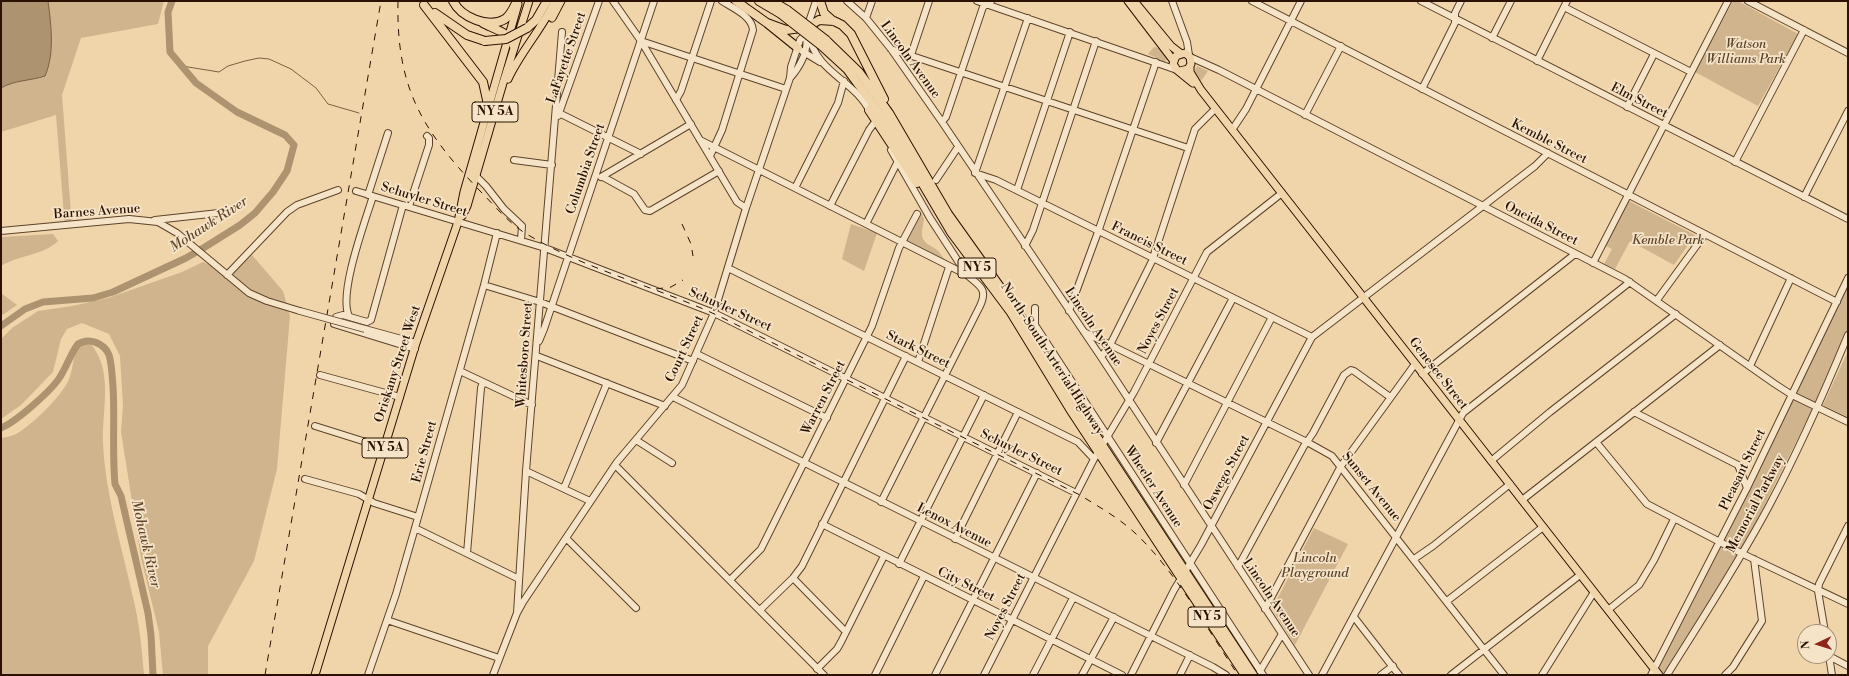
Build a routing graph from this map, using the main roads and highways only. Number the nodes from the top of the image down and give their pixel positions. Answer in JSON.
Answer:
{"nodes":[{"id":1,"x":453,"y":1,"type":"edge"},
{"id":2,"x":518,"y":1,"type":"edge"},
{"id":3,"x":529,"y":1,"type":"edge"},
{"id":4,"x":544,"y":1,"type":"edge"},
{"id":5,"x":548,"y":1,"type":"edge"},
{"id":6,"x":555,"y":1,"type":"edge"},
{"id":7,"x":561,"y":1,"type":"edge"},
{"id":8,"x":736,"y":1,"type":"edge"},
{"id":9,"x":759,"y":1,"type":"edge"},
{"id":10,"x":772,"y":1,"type":"edge"},
{"id":11,"x":820,"y":1,"type":"edge"},
{"id":12,"x":1128,"y":1,"type":"edge"},
{"id":13,"x":1134,"y":1,"type":"edge"},
{"id":14,"x":422,"y":3,"type":"edge"},
{"id":15,"x":784,"y":12,"type":"junction"},
{"id":16,"x":479,"y":21,"type":"junction"},
{"id":17,"x":834,"y":21,"type":"junction"},
{"id":18,"x":768,"y":23,"type":"junction"},
{"id":19,"x":528,"y":28,"type":"junction"},
{"id":20,"x":509,"y":36,"type":"junction"},
{"id":21,"x":530,"y":41,"type":"junction"},
{"id":22,"x":824,"y":43,"type":"junction"},
{"id":23,"x":514,"y":46,"type":"junction"},
{"id":24,"x":798,"y":48,"type":"road end"},
{"id":25,"x":1185,"y":54,"type":"junction"},
{"id":26,"x":1173,"y":61,"type":"junction"},
{"id":27,"x":1190,"y":67,"type":"junction"},
{"id":28,"x":1179,"y":70,"type":"junction"},
{"id":29,"x":1198,"y":87,"type":"junction"},
{"id":30,"x":498,"y":99,"type":"junction"},
{"id":31,"x":870,"y":110,"type":"road end"},
{"id":32,"x":487,"y":112,"type":"junction"},
{"id":33,"x":890,"y":113,"type":"junction"},
{"id":34,"x":458,"y":222,"type":"junction"},
{"id":35,"x":951,"y":232,"type":"junction"},
{"id":36,"x":1098,"y":452,"type":"junction"},
{"id":37,"x":1183,"y":575,"type":"junction"},
{"id":38,"x":1655,"y":673,"type":"edge"},
{"id":39,"x":315,"y":675,"type":"edge"},
{"id":40,"x":1245,"y":675,"type":"edge"},
{"id":41,"x":1252,"y":675,"type":"edge"}],
"edges":[{"from":1,"to":16,"type":"highway"},
{"from":2,"to":16,"type":"highway"},
{"from":2,"to":20,"type":"main road","name":"Oriskany Street West","number":"NY 5A"},
{"from":3,"to":23,"type":"main road","name":"Oriskany Street West","number":"NY 5A"},
{"from":4,"to":19,"type":"highway"},
{"from":5,"to":19,"type":"highway"},
{"from":6,"to":21,"type":"main road"},
{"from":7,"to":21,"type":"main road"},
{"from":8,"to":18,"type":"highway"},
{"from":9,"to":15,"type":"highway","name":"North-South Arterial Highway","number":"NY 5"},
{"from":10,"to":15,"type":"highway","name":"North-South Arterial Highway","number":"NY 5"},
{"from":11,"to":17,"type":"highway"},
{"from":12,"to":26,"type":"main road"},
{"from":13,"to":25,"type":"main road"},
{"from":14,"to":19,"type":"highway","bridge":true},
{"from":14,"to":32,"type":"highway"},
{"from":15,"to":22,"type":"highway","name":"North-South Arterial Highway","number":"NY 5","bridge":true},
{"from":16,"to":20,"type":"highway"},
{"from":17,"to":18,"type":"highway"},
{"from":17,"to":33,"type":"highway"},
{"from":18,"to":24,"type":"highway"},
{"from":20,"to":23,"type":"highway"},
{"from":20,"to":32,"type":"main road","name":"Oriskany Street West","number":"NY 5A"},
{"from":21,"to":30,"type":"main road"},
{"from":22,"to":33,"type":"highway","name":"North-South Arterial Highway","number":"NY 5"},
{"from":22,"to":35,"type":"highway","name":"North-South Arterial Highway","number":"NY 5"},
{"from":23,"to":30,"type":"main road","name":"Oriskany Street West","number":"NY 5A"},
{"from":25,"to":26,"type":"main road"},
{"from":25,"to":27,"type":"main road"},
{"from":26,"to":28,"type":"main road"},
{"from":27,"to":28,"type":"main road"},
{"from":27,"to":29,"type":"main road","name":"Genesee Street"},
{"from":28,"to":29,"type":"main road","name":"Genesee Street"},
{"from":29,"to":38,"type":"main road","name":"Genesee Street"},
{"from":30,"to":34,"type":"main road","name":"Oriskany Street West","number":"NY 5A"},
{"from":31,"to":35,"type":"highway"},
{"from":32,"to":34,"type":"main road","name":"Oriskany Street West","number":"NY 5A"},
{"from":33,"to":36,"type":"highway","name":"North-South Arterial Highway","number":"NY 5"},
{"from":34,"to":39,"type":"main road","name":"Oriskany Street West","number":"NY 5A"},
{"from":35,"to":36,"type":"highway","name":"North-South Arterial Highway","number":"NY 5"},
{"from":36,"to":37,"type":"highway","name":"North-South Arterial Highway","number":"NY 5"},
{"from":37,"to":40,"type":"highway","name":"North-South Arterial Highway","number":"NY 5"},
{"from":37,"to":41,"type":"highway","name":"North-South Arterial Highway","number":"NY 5"}]}
